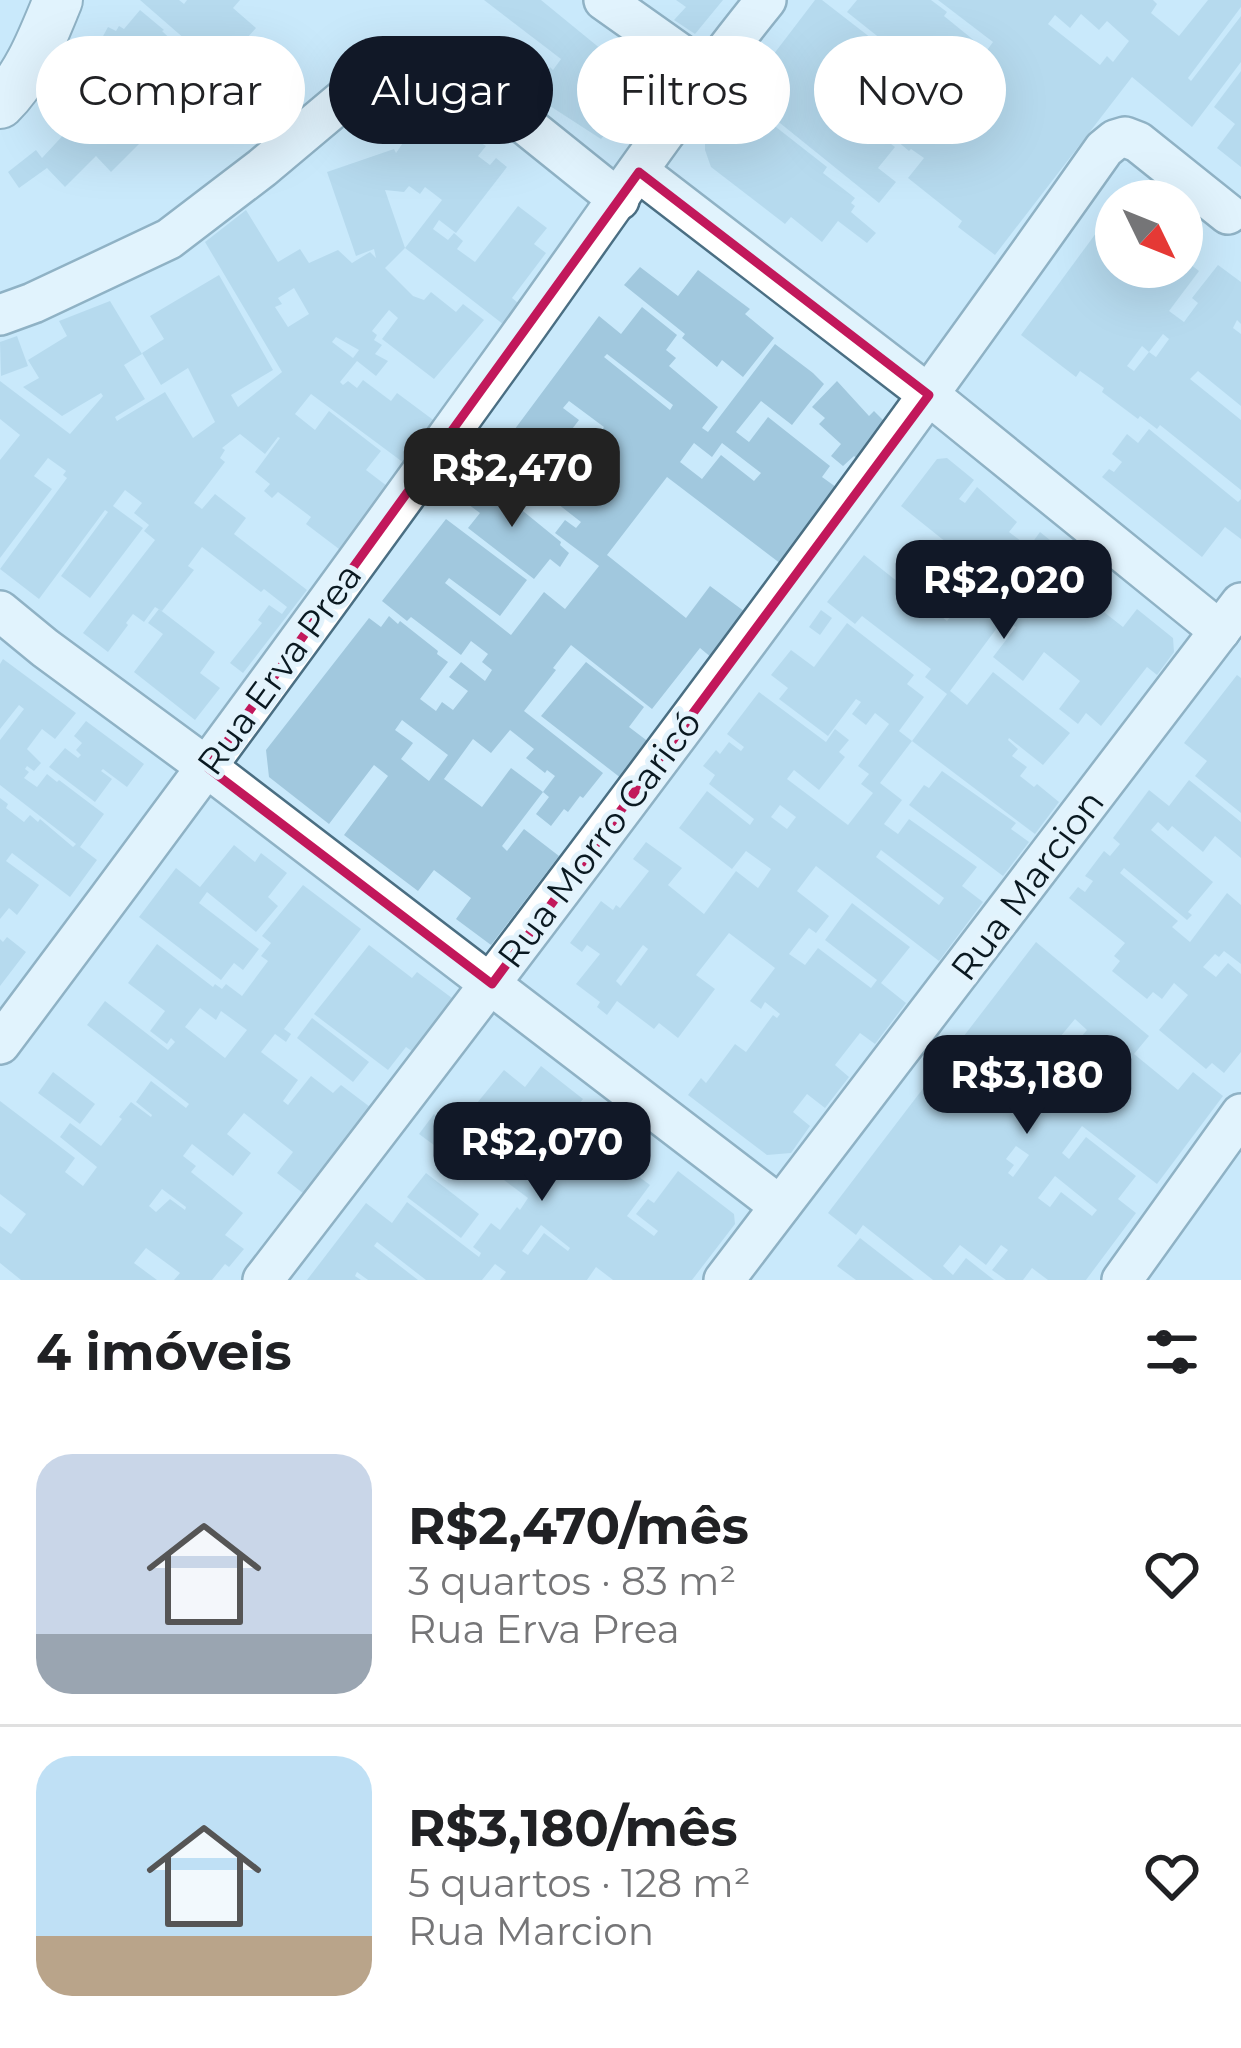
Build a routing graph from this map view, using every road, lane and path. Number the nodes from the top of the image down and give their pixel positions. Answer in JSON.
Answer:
{"nodes":[{"id":1,"x":58,"y":0,"type":"edge"},
{"id":2,"x":604,"y":0,"type":"edge"},
{"id":3,"x":766,"y":0,"type":"edge"},
{"id":4,"x":655,"y":36,"type":"edge"},
{"id":5,"x":737,"y":36,"type":"edge"},
{"id":6,"x":1,"y":101,"type":"edge"},
{"id":7,"x":658,"y":144,"type":"edge"},
{"id":8,"x":629,"y":186,"type":"junction"},
{"id":9,"x":1228,"y":214,"type":"dead end"},
{"id":10,"x":0,"y":315,"type":"edge"},
{"id":11,"x":929,"y":395,"type":"junction"},
{"id":12,"x":0,"y":610,"type":"edge"},
{"id":13,"x":1230,"y":617,"type":"edge"},
{"id":14,"x":208,"y":768,"type":"junction"},
{"id":15,"x":492,"y":984,"type":"junction"},
{"id":16,"x":0,"y":1044,"type":"edge"},
{"id":17,"x":1241,"y":1114,"type":"edge"},
{"id":18,"x":780,"y":1206,"type":"junction"},
{"id":19,"x":744,"y":1273,"type":"edge"},
{"id":20,"x":263,"y":1280,"type":"edge"},
{"id":21,"x":1122,"y":1280,"type":"edge"}],
"edges":[{"from":1,"to":6,"type":"street"},
{"from":2,"to":4,"type":"street"},
{"from":3,"to":5,"type":"street","name":"Rua Erva Prea"},
{"from":7,"to":8,"type":"street","name":"Rua Erva Prea"},
{"from":8,"to":10,"type":"street"},
{"from":8,"to":11,"type":"street"},
{"from":8,"to":14,"type":"street","name":"Rua Erva Prea"},
{"from":9,"to":11,"type":"street","name":"Rua Morro Caricó"},
{"from":11,"to":13,"type":"street"},
{"from":11,"to":15,"type":"street","name":"Rua Morro Caricó"},
{"from":12,"to":14,"type":"street"},
{"from":13,"to":18,"type":"street","name":"Rua Marcion"},
{"from":14,"to":15,"type":"street"},
{"from":14,"to":16,"type":"street","name":"Rua Erva Prea"},
{"from":15,"to":18,"type":"street"},
{"from":15,"to":20,"type":"street","name":"Rua Morro Caricó"},
{"from":17,"to":21,"type":"street"},
{"from":18,"to":19,"type":"street","name":"Rua Marcion"}]}
